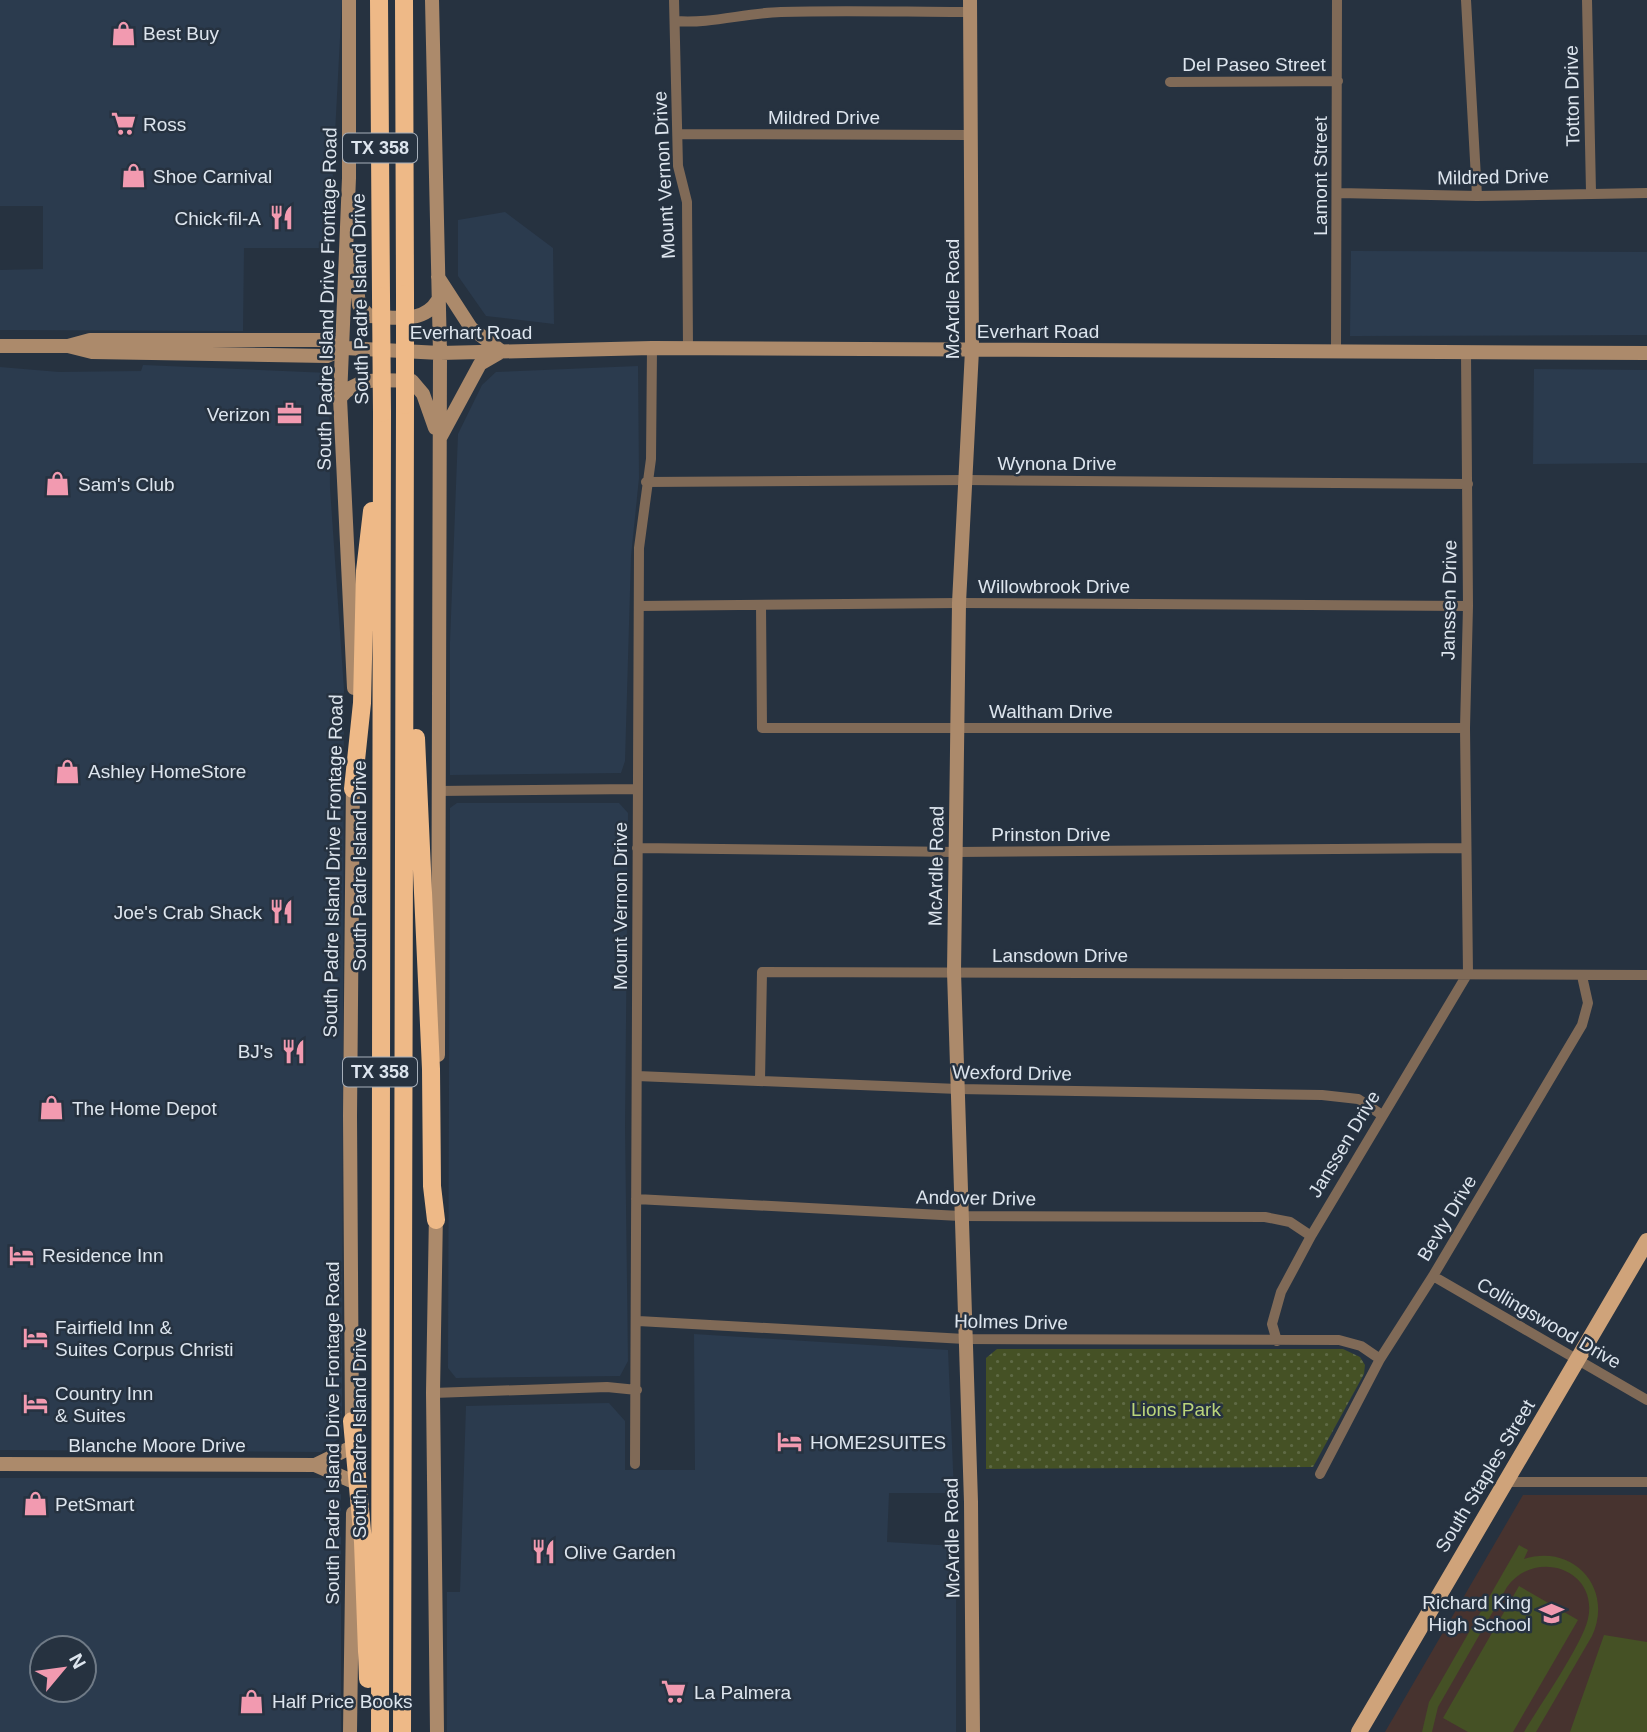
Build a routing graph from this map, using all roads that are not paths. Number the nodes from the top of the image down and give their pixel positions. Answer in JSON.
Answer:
{"nodes":[{"id":1,"x":349,"y":0,"type":"edge"},
{"id":2,"x":379,"y":0,"type":"edge"},
{"id":3,"x":404,"y":0,"type":"edge"},
{"id":4,"x":417,"y":0,"type":"edge"},
{"id":5,"x":432,"y":0,"type":"edge"},
{"id":6,"x":674,"y":0,"type":"edge"},
{"id":7,"x":1337,"y":0,"type":"edge"},
{"id":8,"x":1466,"y":0,"type":"edge"},
{"id":9,"x":1587,"y":0,"type":"edge"},
{"id":10,"x":970,"y":6,"type":"edge"},
{"id":11,"x":674,"y":21,"type":"junction"},
{"id":12,"x":1338,"y":81,"type":"junction"},
{"id":13,"x":1170,"y":82,"type":"dead end"},
{"id":14,"x":678,"y":134,"type":"junction"},
{"id":15,"x":971,"y":135,"type":"junction"},
{"id":16,"x":349,"y":178,"type":"junction"},
{"id":17,"x":1591,"y":192,"type":"junction"},
{"id":18,"x":1339,"y":193,"type":"junction"},
{"id":19,"x":1647,"y":193,"type":"edge"},
{"id":20,"x":1477,"y":196,"type":"junction"},
{"id":21,"x":406,"y":205,"type":"junction"},
{"id":22,"x":438,"y":276,"type":"junction"},
{"id":23,"x":438,"y":300,"type":"junction"},
{"id":24,"x":0,"y":346,"type":"edge"},
{"id":25,"x":345,"y":348,"type":"junction"},
{"id":26,"x":652,"y":348,"type":"junction"},
{"id":27,"x":688,"y":348,"type":"junction"},
{"id":28,"x":972,"y":350,"type":"junction"},
{"id":29,"x":503,"y":351,"type":"junction"},
{"id":30,"x":1336,"y":352,"type":"junction"},
{"id":31,"x":440,"y":353,"type":"junction"},
{"id":32,"x":1466,"y":353,"type":"junction"},
{"id":33,"x":1647,"y":353,"type":"edge"},
{"id":34,"x":341,"y":398,"type":"junction"},
{"id":35,"x":382,"y":417,"type":"junction"},
{"id":36,"x":440,"y":439,"type":"junction"},
{"id":37,"x":967,"y":480,"type":"junction"},
{"id":38,"x":646,"y":482,"type":"junction"},
{"id":39,"x":1468,"y":484,"type":"junction"},
{"id":40,"x":405,"y":503,"type":"junction"},
{"id":41,"x":959,"y":603,"type":"junction"},
{"id":42,"x":761,"y":605,"type":"junction"},
{"id":43,"x":640,"y":606,"type":"junction"},
{"id":44,"x":1468,"y":606,"type":"junction"},
{"id":45,"x":956,"y":728,"type":"junction"},
{"id":46,"x":1465,"y":728,"type":"junction"},
{"id":47,"x":353,"y":789,"type":"junction"},
{"id":48,"x":637,"y":789,"type":"junction"},
{"id":49,"x":437,"y":791,"type":"junction"},
{"id":50,"x":637,"y":848,"type":"junction"},
{"id":51,"x":1465,"y":848,"type":"junction"},
{"id":52,"x":956,"y":852,"type":"junction"},
{"id":53,"x":954,"y":972,"type":"junction"},
{"id":54,"x":1468,"y":973,"type":"junction"},
{"id":55,"x":1582,"y":975,"type":"junction"},
{"id":56,"x":1647,"y":975,"type":"edge"},
{"id":57,"x":638,"y":1076,"type":"junction"},
{"id":58,"x":760,"y":1081,"type":"junction"},
{"id":59,"x":958,"y":1089,"type":"junction"},
{"id":60,"x":1382,"y":1115,"type":"junction"},
{"id":61,"x":636,"y":1199,"type":"junction"},
{"id":62,"x":960,"y":1216,"type":"junction"},
{"id":63,"x":436,"y":1220,"type":"junction"},
{"id":64,"x":1311,"y":1236,"type":"junction"},
{"id":65,"x":1647,"y":1241,"type":"edge"},
{"id":66,"x":1433,"y":1276,"type":"junction"},
{"id":67,"x":638,"y":1321,"type":"junction"},
{"id":68,"x":965,"y":1339,"type":"junction"},
{"id":69,"x":1277,"y":1341,"type":"junction"},
{"id":70,"x":1380,"y":1359,"type":"junction"},
{"id":71,"x":1578,"y":1360,"type":"junction"},
{"id":72,"x":637,"y":1390,"type":"junction"},
{"id":73,"x":433,"y":1393,"type":"junction"},
{"id":74,"x":1647,"y":1400,"type":"edge"},
{"id":75,"x":352,"y":1421,"type":"junction"},
{"id":76,"x":352,"y":1447,"type":"junction"},
{"id":77,"x":0,"y":1464,"type":"edge"},
{"id":78,"x":635,"y":1464,"type":"dead end"},
{"id":79,"x":315,"y":1465,"type":"junction"},
{"id":80,"x":1320,"y":1474,"type":"dead end"},
{"id":81,"x":354,"y":1482,"type":"junction"},
{"id":82,"x":1504,"y":1482,"type":"junction"},
{"id":83,"x":1647,"y":1482,"type":"edge"},
{"id":84,"x":350,"y":1732,"type":"edge"},
{"id":85,"x":371,"y":1732,"type":"edge"},
{"id":86,"x":380,"y":1732,"type":"edge"},
{"id":87,"x":402,"y":1732,"type":"edge"},
{"id":88,"x":437,"y":1732,"type":"edge"},
{"id":89,"x":973,"y":1732,"type":"edge"},
{"id":90,"x":1359,"y":1732,"type":"edge"}],
"edges":[{"from":1,"to":16,"type":"main road","name":"South Padre Island Drive Frontage Road"},
{"from":2,"to":35,"type":"highway","name":"South Padre Island Drive","number":"TX 358","bridge":true},
{"from":3,"to":21,"type":"highway","number":"TX 358"},
{"from":4,"to":21,"type":"highway"},
{"from":5,"to":22,"type":"main road"},
{"from":6,"to":11,"type":"street","name":"Mount Vernon Drive"},
{"from":7,"to":12,"type":"street","name":"Lamont Street"},
{"from":8,"to":20,"type":"street"},
{"from":9,"to":17,"type":"street","name":"Totton Drive"},
{"from":10,"to":11,"type":"street"},
{"from":10,"to":15,"type":"main road","name":"McArdle Road"},
{"from":11,"to":14,"type":"street","name":"Mount Vernon Drive"},
{"from":12,"to":13,"type":"street","name":"Del Paseo Street"},
{"from":12,"to":18,"type":"street","name":"Lamont Street"},
{"from":14,"to":15,"type":"street","name":"Mildred Drive"},
{"from":14,"to":27,"type":"street","name":"Mount Vernon Drive"},
{"from":15,"to":28,"type":"main road","name":"McArdle Road"},
{"from":16,"to":23,"type":"main road"},
{"from":16,"to":25,"type":"main road","name":"South Padre Island Drive Frontage Road"},
{"from":17,"to":19,"type":"street","name":"Mildred Drive"},
{"from":17,"to":20,"type":"street","name":"Mildred Drive"},
{"from":18,"to":20,"type":"street","name":"Mildred Drive"},
{"from":18,"to":30,"type":"street","name":"Lamont Street"},
{"from":21,"to":40,"type":"highway","number":"TX 358","bridge":true},
{"from":22,"to":23,"type":"main road"},
{"from":22,"to":29,"type":"main road"},
{"from":23,"to":31,"type":"main road"},
{"from":24,"to":25,"type":"main road","name":"Everhart Road"},
{"from":25,"to":31,"type":"main road","name":"Everhart Road"},
{"from":25,"to":34,"type":"main road","name":"South Padre Island Drive Frontage Road"},
{"from":26,"to":27,"type":"main road","name":"Everhart Road"},
{"from":26,"to":29,"type":"main road","name":"Everhart Road"},
{"from":26,"to":38,"type":"street","name":"Mount Vernon Drive"},
{"from":27,"to":28,"type":"main road","name":"Everhart Road"},
{"from":28,"to":30,"type":"main road","name":"Everhart Road"},
{"from":28,"to":37,"type":"main road","name":"McArdle Road"},
{"from":29,"to":31,"type":"main road","name":"Everhart Road"},
{"from":29,"to":36,"type":"main road"},
{"from":30,"to":32,"type":"main road","name":"Everhart Road"},
{"from":31,"to":36,"type":"main road"},
{"from":32,"to":33,"type":"main road","name":"Everhart Road"},
{"from":32,"to":39,"type":"street","name":"Janssen Drive"},
{"from":34,"to":36,"type":"main road"},
{"from":34,"to":47,"type":"main road","name":"South Padre Island Drive Frontage Road"},
{"from":35,"to":47,"type":"highway"},
{"from":35,"to":86,"type":"highway","name":"South Padre Island Drive","number":"TX 358"},
{"from":36,"to":49,"type":"main road"},
{"from":37,"to":38,"type":"street","name":"Wynona Drive"},
{"from":37,"to":39,"type":"street","name":"Wynona Drive"},
{"from":37,"to":41,"type":"main road","name":"McArdle Road"},
{"from":38,"to":43,"type":"street","name":"Mount Vernon Drive"},
{"from":39,"to":44,"type":"street","name":"Janssen Drive"},
{"from":40,"to":63,"type":"highway"},
{"from":40,"to":87,"type":"highway","number":"TX 358"},
{"from":41,"to":42,"type":"street","name":"Willowbrook Drive"},
{"from":41,"to":44,"type":"street","name":"Willowbrook Drive"},
{"from":41,"to":45,"type":"main road","name":"McArdle Road"},
{"from":42,"to":43,"type":"street","name":"Willowbrook Drive"},
{"from":42,"to":45,"type":"street","name":"Waltham Drive"},
{"from":43,"to":48,"type":"street","name":"Mount Vernon Drive"},
{"from":44,"to":46,"type":"street","name":"Janssen Drive"},
{"from":45,"to":46,"type":"street","name":"Waltham Drive"},
{"from":45,"to":52,"type":"main road","name":"McArdle Road"},
{"from":46,"to":51,"type":"street","name":"Janssen Drive"},
{"from":47,"to":75,"type":"main road","name":"South Padre Island Drive Frontage Road"},
{"from":48,"to":49,"type":"street"},
{"from":48,"to":50,"type":"street","name":"Mount Vernon Drive"},
{"from":49,"to":63,"type":"main road"},
{"from":50,"to":52,"type":"street","name":"Prinston Drive"},
{"from":50,"to":57,"type":"street","name":"Mount Vernon Drive"},
{"from":51,"to":52,"type":"street","name":"Prinston Drive"},
{"from":51,"to":54,"type":"street"},
{"from":52,"to":53,"type":"main road","name":"McArdle Road"},
{"from":53,"to":54,"type":"street","name":"Lansdown Drive"},
{"from":53,"to":58,"type":"street","name":"Lansdown Drive"},
{"from":53,"to":59,"type":"main road","name":"McArdle Road"},
{"from":54,"to":55,"type":"street","name":"Lansdown Drive"},
{"from":54,"to":60,"type":"street","name":"Janssen Drive"},
{"from":55,"to":56,"type":"street","name":"Lansdown Drive"},
{"from":55,"to":66,"type":"street","name":"Bevly Drive"},
{"from":57,"to":58,"type":"street","name":"Wexford Drive"},
{"from":57,"to":61,"type":"street","name":"Mount Vernon Drive"},
{"from":58,"to":59,"type":"street","name":"Wexford Drive"},
{"from":59,"to":60,"type":"street","name":"Wexford Drive"},
{"from":59,"to":62,"type":"main road","name":"McArdle Road"},
{"from":60,"to":64,"type":"street","name":"Janssen Drive"},
{"from":61,"to":62,"type":"street","name":"Andover Drive"},
{"from":61,"to":67,"type":"street","name":"Mount Vernon Drive"},
{"from":62,"to":64,"type":"street","name":"Andover Drive"},
{"from":62,"to":68,"type":"main road","name":"McArdle Road"},
{"from":63,"to":73,"type":"main road"},
{"from":64,"to":69,"type":"street","name":"Janssen Drive"},
{"from":65,"to":71,"type":"main road","name":"South Staples Street"},
{"from":66,"to":70,"type":"street","name":"Bevly Drive"},
{"from":66,"to":71,"type":"street","name":"Collingswood Drive"},
{"from":67,"to":68,"type":"street","name":"Holmes Drive"},
{"from":67,"to":72,"type":"street","name":"Mount Vernon Drive"},
{"from":68,"to":69,"type":"street","name":"Holmes Drive"},
{"from":68,"to":89,"type":"main road","name":"McArdle Road"},
{"from":69,"to":70,"type":"street","name":"Holmes Drive"},
{"from":70,"to":80,"type":"street","name":"Bevly Drive"},
{"from":71,"to":74,"type":"street","name":"Collingswood Drive"},
{"from":71,"to":82,"type":"main road","name":"South Staples Street"},
{"from":72,"to":73,"type":"street"},
{"from":72,"to":78,"type":"street","name":"Mount Vernon Drive"},
{"from":73,"to":88,"type":"main road"},
{"from":75,"to":76,"type":"main road","name":"South Padre Island Drive Frontage Road"},
{"from":75,"to":85,"type":"highway"},
{"from":76,"to":79,"type":"main road","name":"Blanche Moore Drive"},
{"from":76,"to":81,"type":"main road","name":"South Padre Island Drive Frontage Road"},
{"from":77,"to":79,"type":"main road","name":"Blanche Moore Drive"},
{"from":79,"to":81,"type":"main road","name":"Blanche Moore Drive"},
{"from":81,"to":84,"type":"main road","name":"South Padre Island Drive Frontage Road"},
{"from":82,"to":83,"type":"street"},
{"from":82,"to":90,"type":"main road","name":"South Staples Street"}]}
